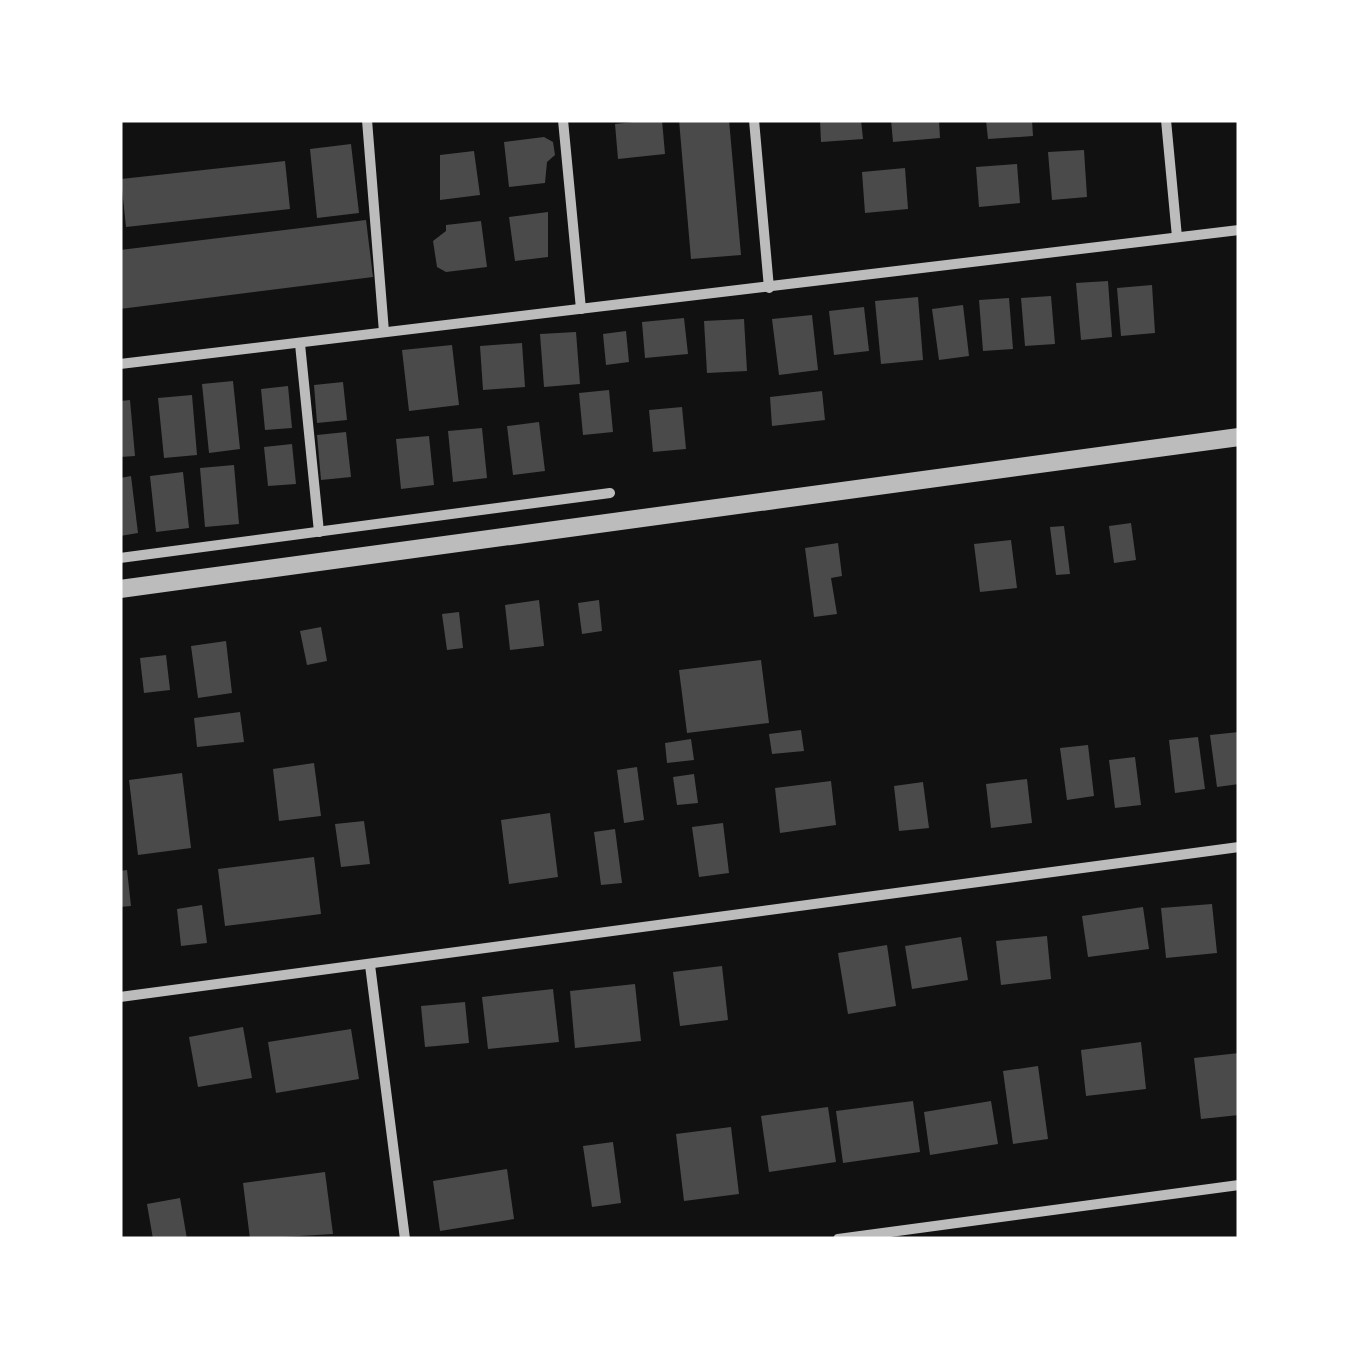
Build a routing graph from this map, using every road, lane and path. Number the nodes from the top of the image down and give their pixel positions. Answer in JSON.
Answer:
{"nodes":[{"id":1,"x":367,"y":120,"type":"edge"},
{"id":2,"x":563,"y":120,"type":"edge"},
{"id":3,"x":754,"y":120,"type":"edge"},
{"id":4,"x":1166,"y":120,"type":"edge"},
{"id":5,"x":1239,"y":230,"type":"edge"},
{"id":6,"x":1176,"y":237,"type":"junction"},
{"id":7,"x":769,"y":288,"type":"junction"},
{"id":8,"x":581,"y":309,"type":"junction"},
{"id":9,"x":384,"y":332,"type":"junction"},
{"id":10,"x":300,"y":344,"type":"junction"},
{"id":11,"x":120,"y":364,"type":"edge"},
{"id":12,"x":1239,"y":437,"type":"edge"},
{"id":13,"x":610,"y":493,"type":"dead end"},
{"id":14,"x":319,"y":532,"type":"junction"},
{"id":15,"x":120,"y":558,"type":"edge"},
{"id":16,"x":120,"y":589,"type":"edge"},
{"id":17,"x":1239,"y":847,"type":"edge"},
{"id":18,"x":370,"y":966,"type":"junction"},
{"id":19,"x":120,"y":997,"type":"edge"},
{"id":20,"x":1239,"y":1185,"type":"edge"},
{"id":21,"x":405,"y":1239,"type":"edge"},
{"id":22,"x":838,"y":1239,"type":"edge"}],
"edges":[{"from":1,"to":9,"type":"street"},
{"from":2,"to":8,"type":"street"},
{"from":3,"to":7,"type":"street"},
{"from":4,"to":6,"type":"street"},
{"from":5,"to":6,"type":"street"},
{"from":6,"to":7,"type":"street"},
{"from":7,"to":8,"type":"street"},
{"from":8,"to":9,"type":"street"},
{"from":9,"to":10,"type":"street"},
{"from":10,"to":11,"type":"street"},
{"from":10,"to":14,"type":"street"},
{"from":12,"to":16,"type":"street"},
{"from":13,"to":14,"type":"street"},
{"from":14,"to":15,"type":"street"},
{"from":17,"to":18,"type":"street"},
{"from":18,"to":19,"type":"street"},
{"from":18,"to":21,"type":"street"},
{"from":20,"to":22,"type":"street"}]}
